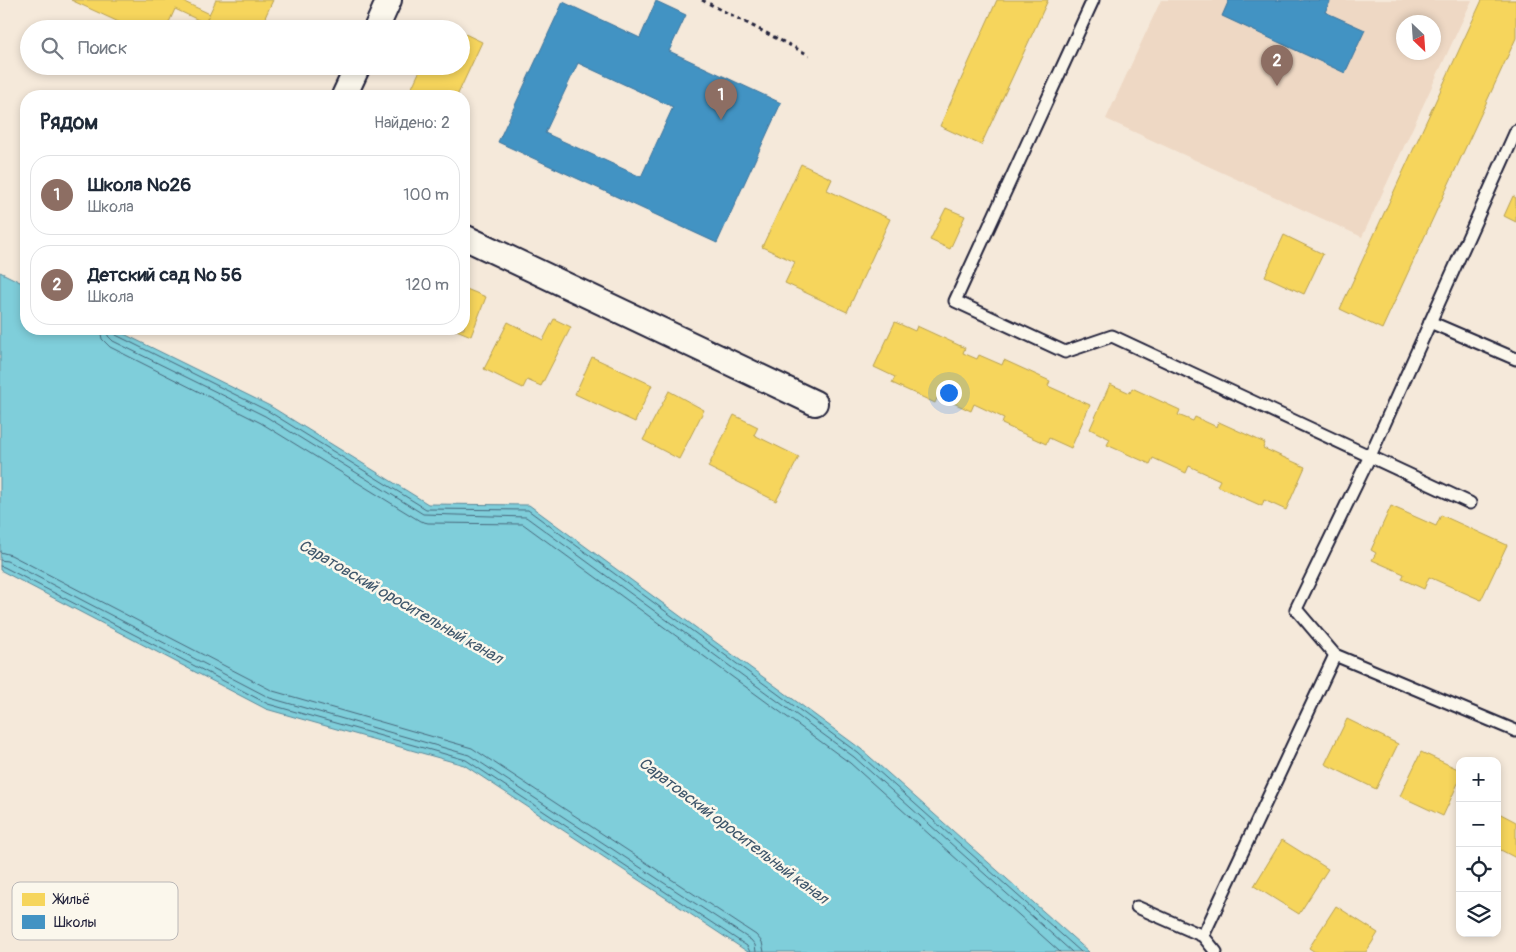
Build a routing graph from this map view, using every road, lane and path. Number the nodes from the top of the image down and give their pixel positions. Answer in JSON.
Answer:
{"nodes":[{"id":1,"x":389,"y":0,"type":"edge"},
{"id":2,"x":702,"y":0,"type":"edge"},
{"id":3,"x":1093,"y":0,"type":"edge"},
{"id":4,"x":380,"y":20,"type":"edge"},
{"id":5,"x":809,"y":55,"type":"dead end"},
{"id":6,"x":354,"y":75,"type":"edge"},
{"id":7,"x":347,"y":90,"type":"edge"},
{"id":8,"x":1516,"y":131,"type":"edge"},
{"id":9,"x":470,"y":240,"type":"edge"},
{"id":10,"x":1430,"y":322,"type":"junction"},
{"id":11,"x":1516,"y":359,"type":"edge"},
{"id":12,"x":815,"y":403,"type":"dead end"},
{"id":13,"x":1370,"y":456,"type":"junction"},
{"id":14,"x":1470,"y":503,"type":"dead end"},
{"id":15,"x":1335,"y":655,"type":"junction"},
{"id":16,"x":1516,"y":731,"type":"edge"},
{"id":17,"x":1137,"y":907,"type":"dead end"},
{"id":18,"x":1203,"y":936,"type":"junction"},
{"id":19,"x":1216,"y":952,"type":"edge"}],
"edges":[{"from":1,"to":4,"type":"street"},
{"from":2,"to":5,"type":"path"},
{"from":3,"to":13,"type":"lane"},
{"from":6,"to":7,"type":"street"},
{"from":8,"to":10,"type":"lane"},
{"from":9,"to":12,"type":"street"},
{"from":10,"to":11,"type":"lane"},
{"from":10,"to":13,"type":"lane"},
{"from":13,"to":14,"type":"lane"},
{"from":13,"to":15,"type":"lane"},
{"from":15,"to":16,"type":"lane"},
{"from":15,"to":18,"type":"lane"},
{"from":17,"to":18,"type":"lane"},
{"from":18,"to":19,"type":"lane"}]}
